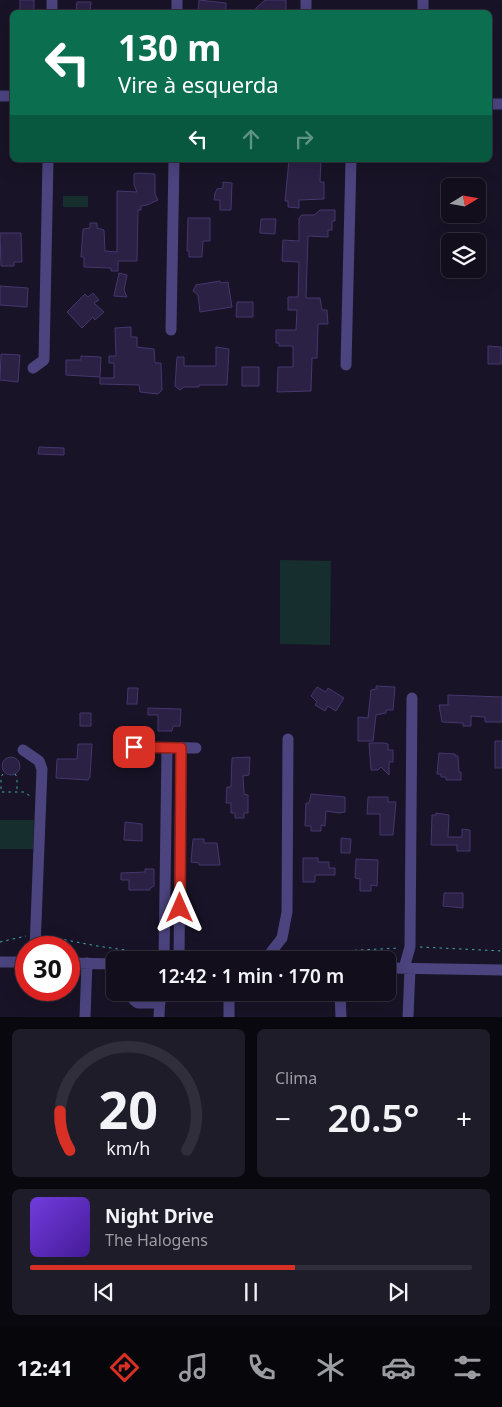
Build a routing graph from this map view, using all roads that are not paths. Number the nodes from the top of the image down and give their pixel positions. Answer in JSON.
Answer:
{"nodes":[{"id":1,"x":48,"y":162,"type":"edge"},
{"id":2,"x":174,"y":162,"type":"edge"},
{"id":3,"x":351,"y":162,"type":"edge"},
{"id":4,"x":171,"y":330,"type":"dead end"},
{"id":5,"x":346,"y":365,"type":"dead end"},
{"id":6,"x":33,"y":368,"type":"dead end"},
{"id":7,"x":412,"y":698,"type":"dead end"},
{"id":8,"x":288,"y":739,"type":"dead end"},
{"id":9,"x":134,"y":747,"type":"dead end"},
{"id":10,"x":167,"y":748,"type":"junction"},
{"id":11,"x":181,"y":748,"type":"junction"},
{"id":12,"x":196,"y":748,"type":"dead end"},
{"id":13,"x":23,"y":750,"type":"dead end"},
{"id":14,"x":166,"y":834,"type":"junction"},
{"id":15,"x":180,"y":834,"type":"junction"},
{"id":16,"x":165,"y":923,"type":"junction"},
{"id":17,"x":180,"y":924,"type":"junction"},
{"id":18,"x":35,"y":936,"type":"edge"},
{"id":19,"x":164,"y":951,"type":"edge"},
{"id":20,"x":179,"y":951,"type":"edge"},
{"id":21,"x":271,"y":951,"type":"edge"},
{"id":22,"x":0,"y":962,"type":"edge"},
{"id":23,"x":15,"y":962,"type":"edge"},
{"id":24,"x":80,"y":964,"type":"edge"},
{"id":25,"x":87,"y":964,"type":"junction"},
{"id":26,"x":106,"y":964,"type":"edge"},
{"id":27,"x":396,"y":968,"type":"edge"},
{"id":28,"x":411,"y":968,"type":"junction"},
{"id":29,"x":501,"y":970,"type":"edge"},
{"id":30,"x":160,"y":1001,"type":"edge"},
{"id":31,"x":229,"y":1001,"type":"edge"},
{"id":32,"x":340,"y":1001,"type":"edge"},
{"id":33,"x":85,"y":1017,"type":"edge"},
{"id":34,"x":159,"y":1017,"type":"edge"},
{"id":35,"x":229,"y":1017,"type":"edge"},
{"id":36,"x":341,"y":1017,"type":"edge"},
{"id":37,"x":408,"y":1017,"type":"edge"}],
"edges":[{"from":1,"to":6,"type":"street"},
{"from":2,"to":4,"type":"street"},
{"from":3,"to":5,"type":"street"},
{"from":7,"to":28,"type":"street"},
{"from":8,"to":21,"type":"street"},
{"from":9,"to":10,"type":"street"},
{"from":10,"to":11,"type":"street"},
{"from":10,"to":14,"type":"street"},
{"from":11,"to":12,"type":"street"},
{"from":11,"to":15,"type":"street"},
{"from":13,"to":18,"type":"street"},
{"from":14,"to":15,"type":"street"},
{"from":14,"to":16,"type":"street"},
{"from":15,"to":17,"type":"street"},
{"from":16,"to":17,"type":"street"},
{"from":16,"to":19,"type":"street"},
{"from":17,"to":20,"type":"street"},
{"from":22,"to":23,"type":"street"},
{"from":24,"to":25,"type":"street"},
{"from":25,"to":26,"type":"street"},
{"from":25,"to":33,"type":"street"},
{"from":27,"to":28,"type":"street"},
{"from":28,"to":29,"type":"street"},
{"from":28,"to":37,"type":"street"},
{"from":30,"to":34,"type":"street"},
{"from":31,"to":35,"type":"street"},
{"from":32,"to":36,"type":"street"}]}
